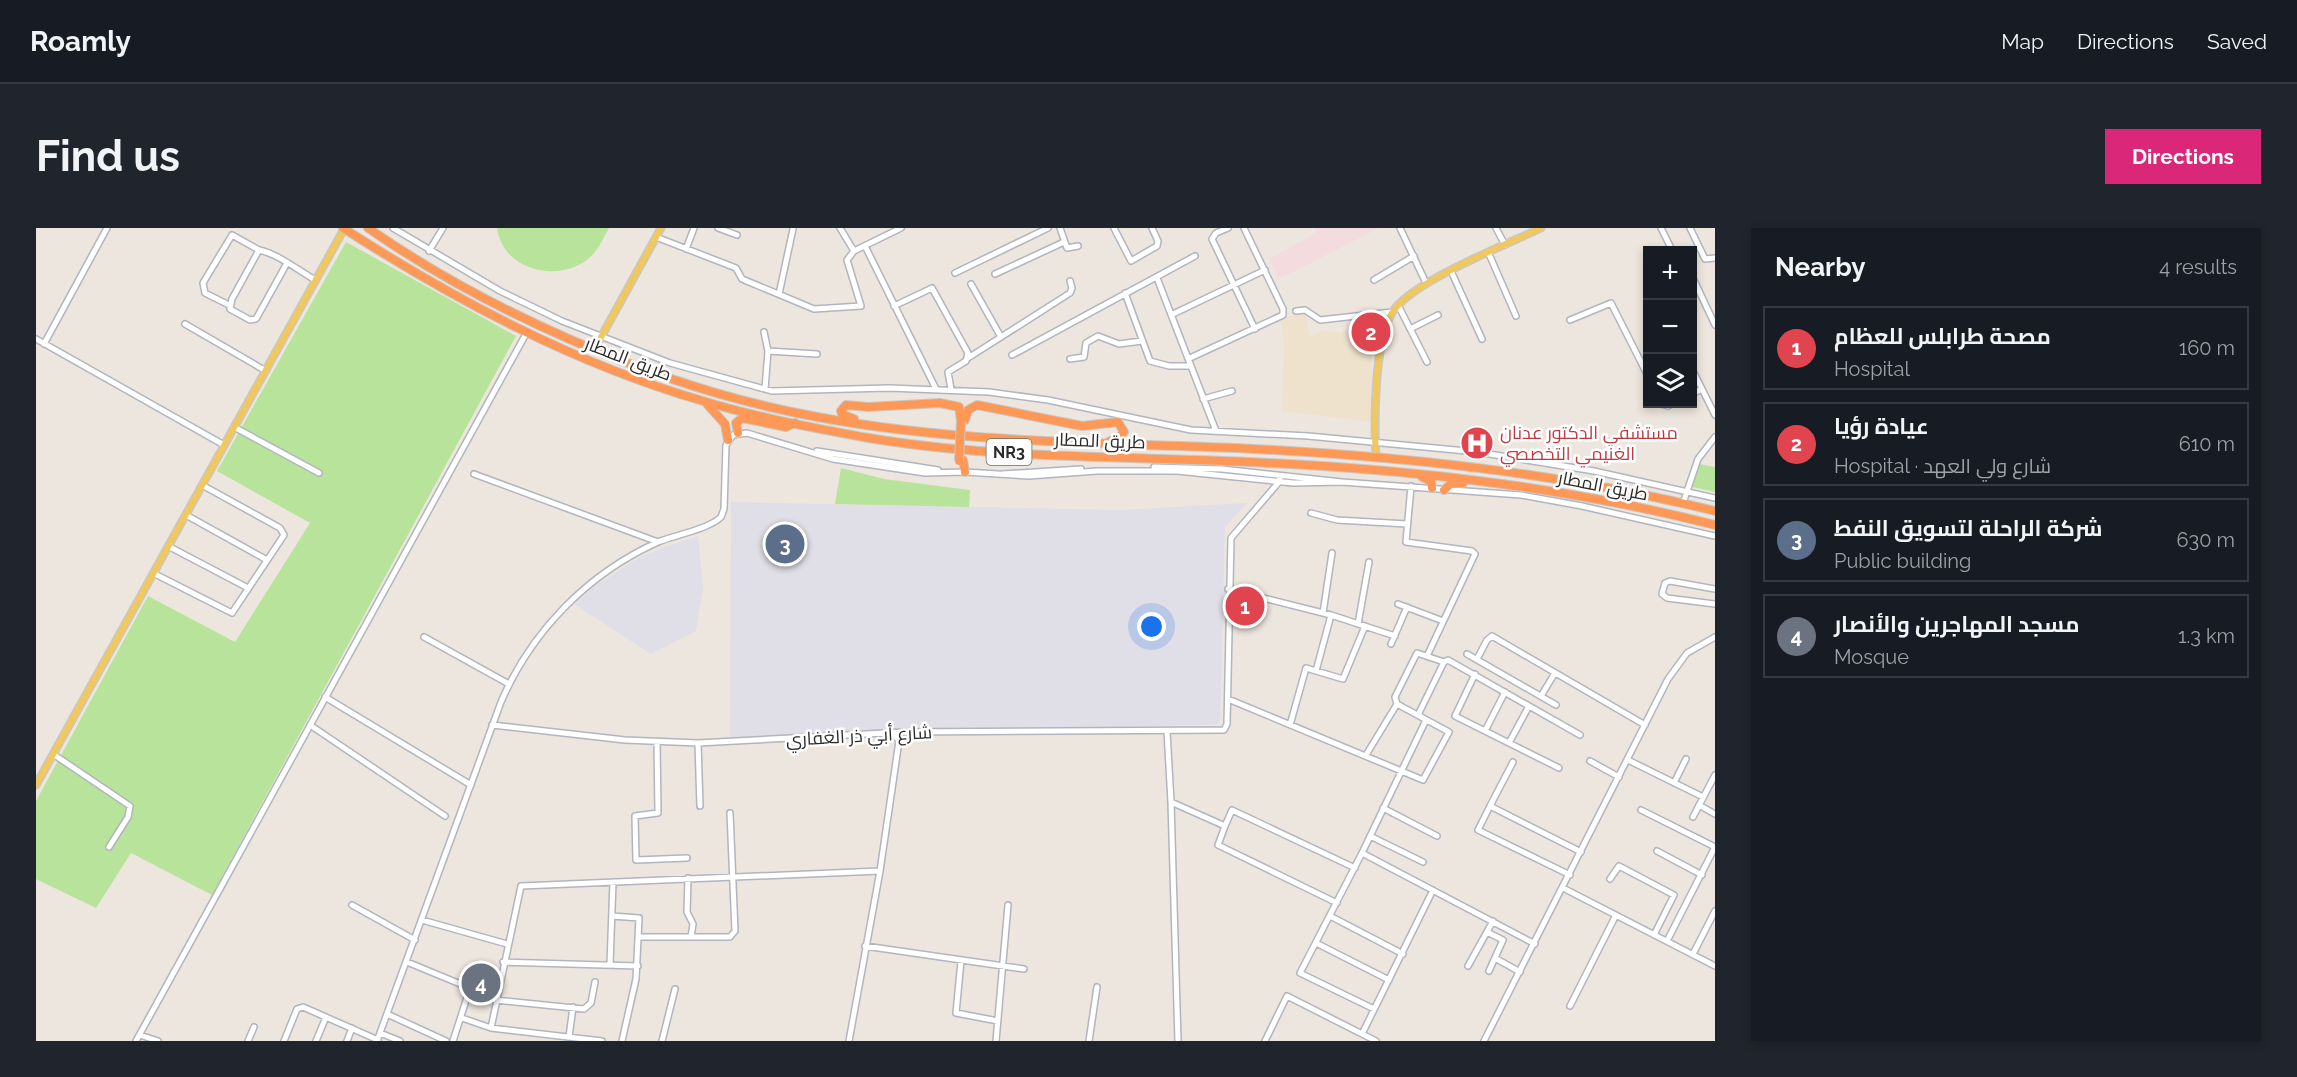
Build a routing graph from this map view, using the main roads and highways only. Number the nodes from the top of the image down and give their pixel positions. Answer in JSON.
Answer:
{"nodes":[{"id":1,"x":344,"y":228,"type":"edge"},
{"id":2,"x":368,"y":228,"type":"edge"},
{"id":3,"x":661,"y":228,"type":"edge"},
{"id":4,"x":1541,"y":228,"type":"edge"},
{"id":5,"x":594,"y":350,"type":"junction"},
{"id":6,"x":704,"y":402,"type":"junction"},
{"id":7,"x":963,"y":421,"type":"junction"},
{"id":8,"x":795,"y":423,"type":"junction"},
{"id":9,"x":920,"y":432,"type":"junction"},
{"id":10,"x":738,"y":433,"type":"road end"},
{"id":11,"x":728,"y":440,"type":"road end"},
{"id":12,"x":1100,"y":443,"type":"junction"},
{"id":13,"x":1376,"y":458,"type":"junction"},
{"id":14,"x":956,"y":472,"type":"road end"},
{"id":15,"x":1409,"y":473,"type":"junction"},
{"id":16,"x":1495,"y":482,"type":"junction"},
{"id":17,"x":1432,"y":488,"type":"road end"},
{"id":18,"x":1444,"y":490,"type":"road end"},
{"id":19,"x":1715,"y":511,"type":"edge"},
{"id":20,"x":1715,"y":525,"type":"edge"},
{"id":21,"x":36,"y":785,"type":"edge"}],
"edges":[{"from":1,"to":6,"type":"highway","name":"طريق المطار","number":"NR3"},
{"from":1,"to":21,"type":"main road"},
{"from":2,"to":5,"type":"highway","name":"طريق المطار","number":"NR3"},
{"from":3,"to":5,"type":"main road"},
{"from":4,"to":13,"type":"main road"},
{"from":5,"to":9,"type":"highway","name":"طريق المطار","number":"NR3"},
{"from":6,"to":8,"type":"highway","name":"طريق المطار","number":"NR3"},
{"from":6,"to":11,"type":"highway"},
{"from":7,"to":9,"type":"highway"},
{"from":7,"to":12,"type":"highway"},
{"from":7,"to":14,"type":"highway","bridge":true},
{"from":8,"to":10,"type":"highway"},
{"from":8,"to":15,"type":"highway","name":"طريق المطار","number":"NR3"},
{"from":9,"to":12,"type":"highway","name":"طريق المطار","number":"NR3"},
{"from":12,"to":13,"type":"highway","name":"طريق المطار","number":"NR3"},
{"from":13,"to":19,"type":"highway","name":"طريق المطار","number":"NR3"},
{"from":15,"to":16,"type":"highway","name":"طريق المطار","number":"NR3"},
{"from":15,"to":17,"type":"highway"},
{"from":16,"to":18,"type":"highway"},
{"from":16,"to":20,"type":"highway","name":"طريق المطار","number":"NR3"}]}
